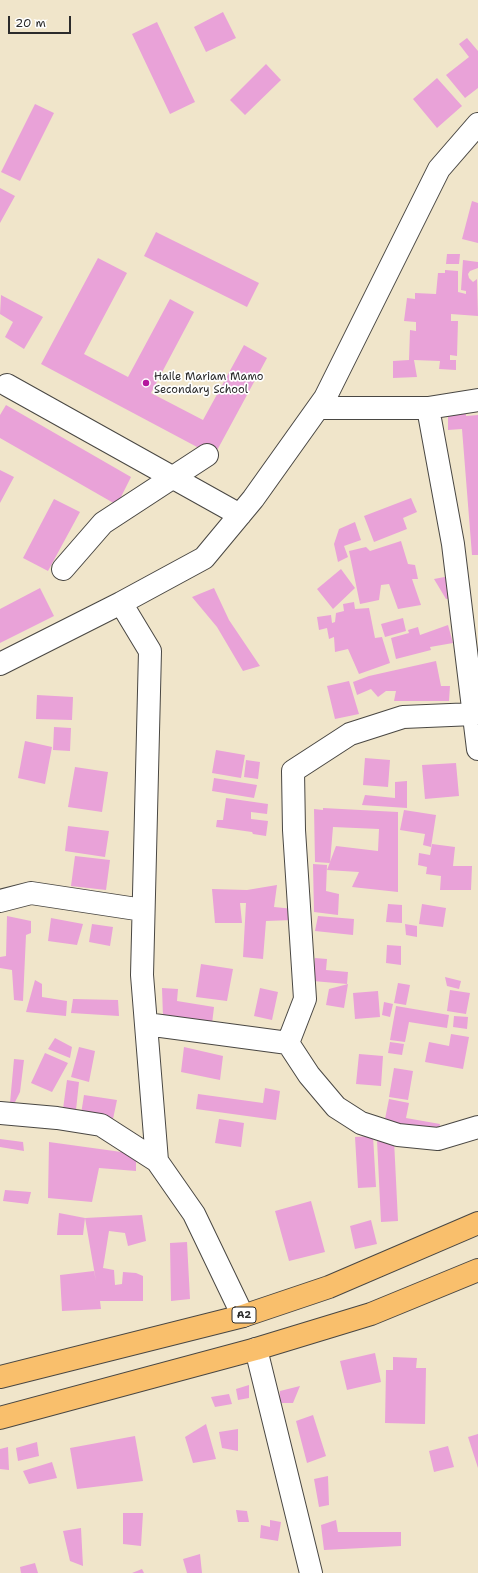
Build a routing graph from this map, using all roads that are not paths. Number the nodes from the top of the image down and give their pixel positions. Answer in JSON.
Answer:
{"nodes":[{"id":1,"x":478,"y":124,"type":"edge"},
{"id":2,"x":7,"y":385,"type":"dead end"},
{"id":3,"x":478,"y":400,"type":"edge"},
{"id":4,"x":318,"y":408,"type":"junction"},
{"id":5,"x":428,"y":408,"type":"junction"},
{"id":6,"x":207,"y":455,"type":"dead end"},
{"id":7,"x":173,"y":478,"type":"junction"},
{"id":8,"x":240,"y":515,"type":"junction"},
{"id":9,"x":63,"y":569,"type":"dead end"},
{"id":10,"x":121,"y":603,"type":"junction"},
{"id":11,"x":0,"y":664,"type":"edge"},
{"id":12,"x":474,"y":714,"type":"junction"},
{"id":13,"x":478,"y":749,"type":"edge"},
{"id":14,"x":0,"y":901,"type":"edge"},
{"id":15,"x":143,"y":910,"type":"junction"},
{"id":16,"x":146,"y":1024,"type":"junction"},
{"id":17,"x":288,"y":1043,"type":"junction"},
{"id":18,"x":0,"y":1113,"type":"edge"},
{"id":19,"x":478,"y":1127,"type":"edge"},
{"id":20,"x":157,"y":1161,"type":"junction"},
{"id":21,"x":478,"y":1223,"type":"edge"},
{"id":22,"x":478,"y":1270,"type":"edge"},
{"id":23,"x":243,"y":1316,"type":"junction"},
{"id":24,"x":256,"y":1350,"type":"junction"},
{"id":25,"x":0,"y":1377,"type":"edge"},
{"id":26,"x":0,"y":1418,"type":"edge"},
{"id":27,"x":311,"y":1573,"type":"edge"}],
"edges":[{"from":1,"to":4,"type":"street"},
{"from":2,"to":7,"type":"street"},
{"from":3,"to":5,"type":"street"},
{"from":4,"to":5,"type":"street"},
{"from":4,"to":8,"type":"street"},
{"from":5,"to":12,"type":"street"},
{"from":6,"to":7,"type":"street"},
{"from":7,"to":8,"type":"street"},
{"from":7,"to":9,"type":"street"},
{"from":8,"to":10,"type":"street"},
{"from":10,"to":11,"type":"street"},
{"from":10,"to":15,"type":"street"},
{"from":12,"to":13,"type":"street"},
{"from":12,"to":17,"type":"street"},
{"from":14,"to":15,"type":"street"},
{"from":15,"to":16,"type":"street"},
{"from":16,"to":17,"type":"street"},
{"from":16,"to":20,"type":"street"},
{"from":17,"to":19,"type":"street"},
{"from":18,"to":20,"type":"street"},
{"from":20,"to":23,"type":"street"},
{"from":21,"to":23,"type":"highway","number":"A2"},
{"from":22,"to":24,"type":"highway"},
{"from":23,"to":25,"type":"highway","number":"A2"},
{"from":24,"to":26,"type":"highway"},
{"from":24,"to":27,"type":"street"}]}
